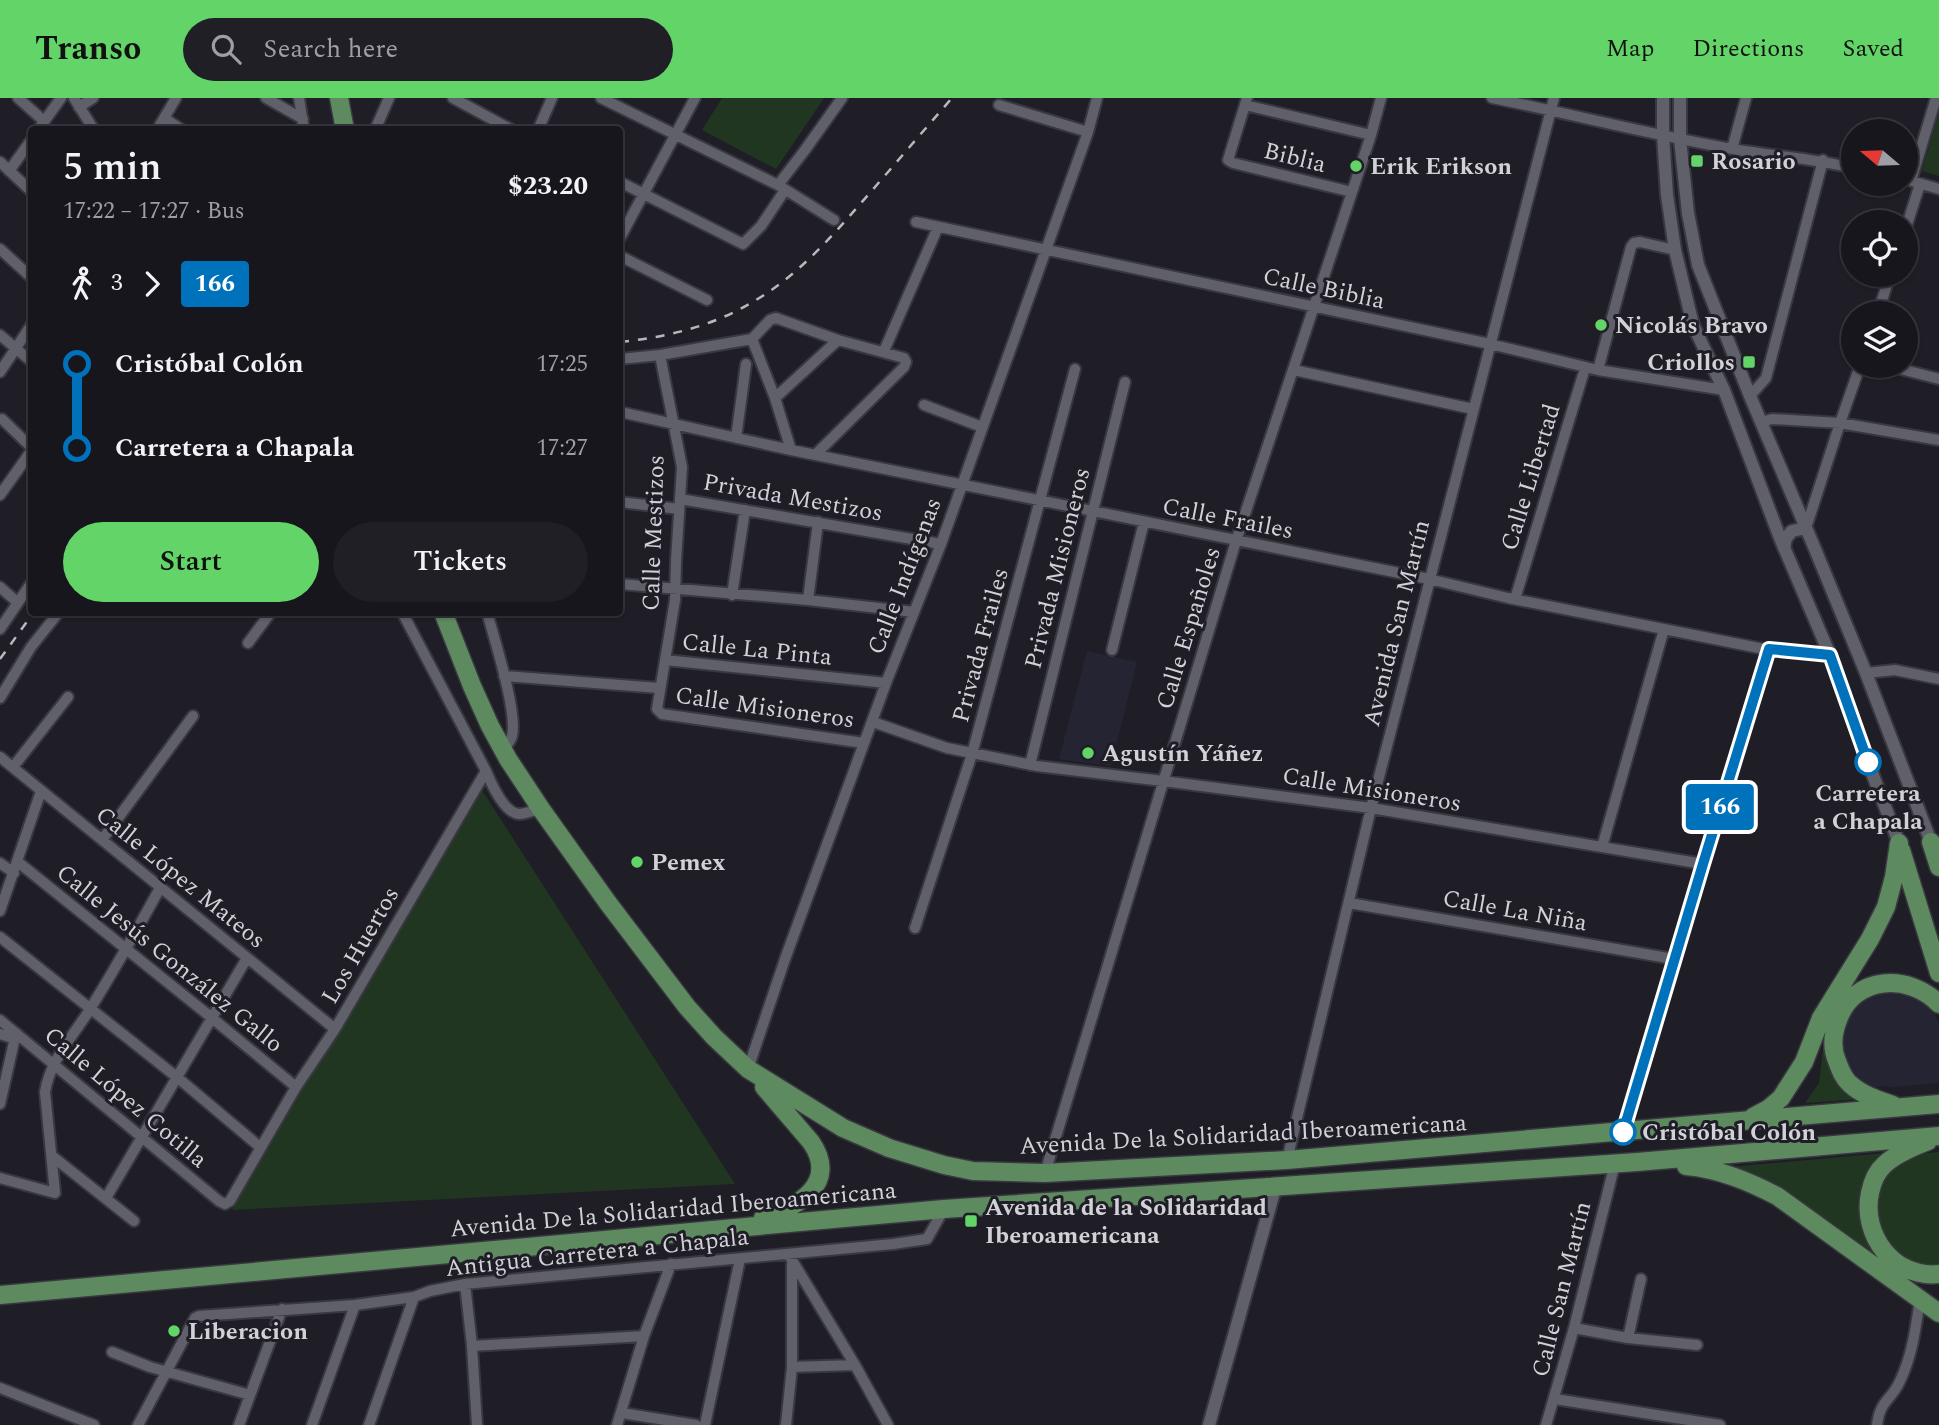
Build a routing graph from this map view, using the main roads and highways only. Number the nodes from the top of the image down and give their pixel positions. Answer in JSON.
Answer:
{"nodes":[{"id":1,"x":339,"y":98,"type":"edge"},
{"id":2,"x":344,"y":126,"type":"edge"},
{"id":3,"x":445,"y":616,"type":"edge"},
{"id":4,"x":1935,"y":849,"type":"edge"},
{"id":5,"x":1939,"y":867,"type":"edge"},
{"id":6,"x":1939,"y":973,"type":"edge"},
{"id":7,"x":1928,"y":995,"type":"edge"},
{"id":8,"x":748,"y":1069,"type":"junction"},
{"id":9,"x":1939,"y":1104,"type":"edge"},
{"id":10,"x":1899,"y":1108,"type":"junction"},
{"id":11,"x":1745,"y":1121,"type":"junction"},
{"id":12,"x":1939,"y":1136,"type":"edge"},
{"id":13,"x":1637,"y":1162,"type":"junction"},
{"id":14,"x":740,"y":1226,"type":"junction"},
{"id":15,"x":1939,"y":1274,"type":"edge"},
{"id":16,"x":0,"y":1295,"type":"edge"},
{"id":17,"x":1939,"y":1313,"type":"edge"}],
"edges":[{"from":1,"to":2,"type":"highway"},
{"from":3,"to":8,"type":"highway","name":"Avenida De la Solidaridad Iberoamericana"},
{"from":4,"to":5,"type":"highway"},
{"from":6,"to":11,"type":"highway"},
{"from":7,"to":10,"type":"highway"},
{"from":8,"to":11,"type":"highway","name":"Avenida De la Solidaridad Iberoamericana"},
{"from":8,"to":14,"type":"highway"},
{"from":9,"to":10,"type":"highway","name":"Avenida De la Solidaridad Iberoamericana"},
{"from":10,"to":11,"type":"highway","name":"Avenida De la Solidaridad Iberoamericana"},
{"from":12,"to":13,"type":"highway","name":"Avenida De la Solidaridad Iberoamericana"},
{"from":12,"to":15,"type":"highway"},
{"from":13,"to":14,"type":"highway","name":"Avenida De la Solidaridad Iberoamericana"},
{"from":13,"to":17,"type":"highway"},
{"from":14,"to":16,"type":"highway","name":"Avenida De la Solidaridad Iberoamericana"}]}
